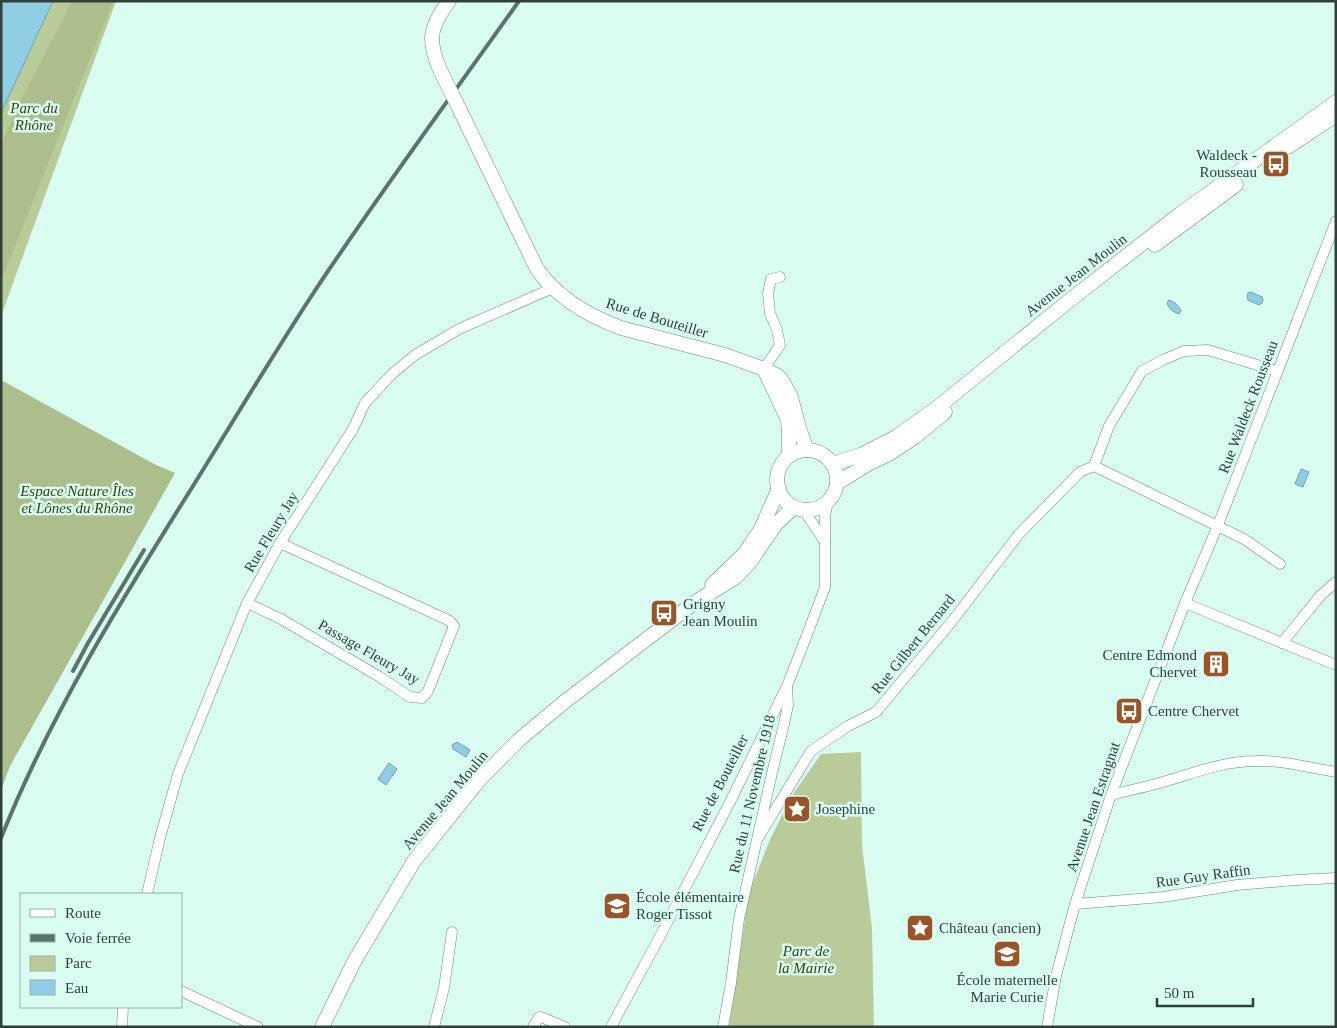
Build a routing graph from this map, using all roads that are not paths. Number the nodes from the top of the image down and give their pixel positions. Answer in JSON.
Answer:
{"nodes":[{"id":1,"x":449,"y":1,"type":"edge"},
{"id":2,"x":1336,"y":102,"type":"edge"},
{"id":3,"x":1336,"y":115,"type":"edge"},
{"id":4,"x":1336,"y":221,"type":"edge"},
{"id":5,"x":780,"y":277,"type":"dead end"},
{"id":6,"x":553,"y":288,"type":"junction"},
{"id":7,"x":764,"y":369,"type":"junction"},
{"id":8,"x":1277,"y":371,"type":"junction"},
{"id":9,"x":807,"y":450,"type":"junction"},
{"id":10,"x":789,"y":456,"type":"junction"},
{"id":11,"x":833,"y":464,"type":"junction"},
{"id":12,"x":1094,"y":466,"type":"junction"},
{"id":13,"x":837,"y":483,"type":"junction"},
{"id":14,"x":779,"y":488,"type":"junction"},
{"id":15,"x":828,"y":501,"type":"junction"},
{"id":16,"x":799,"y":508,"type":"junction"},
{"id":17,"x":1218,"y":526,"type":"junction"},
{"id":18,"x":280,"y":543,"type":"junction"},
{"id":19,"x":826,"y":543,"type":"junction"},
{"id":20,"x":1280,"y":564,"type":"dead end"},
{"id":21,"x":1336,"y":582,"type":"edge"},
{"id":22,"x":247,"y":602,"type":"junction"},
{"id":23,"x":694,"y":603,"type":"junction"},
{"id":24,"x":1185,"y":603,"type":"junction"},
{"id":25,"x":1282,"y":643,"type":"junction"},
{"id":26,"x":1336,"y":665,"type":"edge"},
{"id":27,"x":787,"y":686,"type":"junction"},
{"id":28,"x":1336,"y":772,"type":"edge"},
{"id":29,"x":1111,"y":795,"type":"junction"},
{"id":30,"x":758,"y":838,"type":"junction"},
{"id":31,"x":1336,"y":878,"type":"edge"},
{"id":32,"x":146,"y":893,"type":"edge"},
{"id":33,"x":1075,"y":904,"type":"junction"},
{"id":34,"x":452,"y":932,"type":"dead end"},
{"id":35,"x":182,"y":991,"type":"edge"},
{"id":36,"x":123,"y":1008,"type":"edge"},
{"id":37,"x":122,"y":1027,"type":"edge"},
{"id":38,"x":258,"y":1027,"type":"edge"},
{"id":39,"x":322,"y":1027,"type":"edge"},
{"id":40,"x":434,"y":1027,"type":"edge"},
{"id":41,"x":533,"y":1027,"type":"edge"},
{"id":42,"x":565,"y":1027,"type":"edge"},
{"id":43,"x":611,"y":1027,"type":"edge"},
{"id":44,"x":723,"y":1027,"type":"edge"},
{"id":45,"x":1047,"y":1027,"type":"edge"}],
"edges":[{"from":1,"to":6,"type":"main road","name":"Rue de Bouteiller","bridge":true},
{"from":2,"to":11,"type":"main road","name":"Avenue Jean Moulin"},
{"from":3,"to":13,"type":"main road","name":"Avenue Jean Moulin"},
{"from":4,"to":8,"type":"street","name":"Rue Waldeck Rousseau"},
{"from":5,"to":7,"type":"street"},
{"from":6,"to":7,"type":"main road","name":"Rue de Bouteiller"},
{"from":6,"to":18,"type":"street","name":"Rue Fleury Jay"},
{"from":7,"to":9,"type":"main road","name":"Rue de Bouteiller"},
{"from":7,"to":10,"type":"main road"},
{"from":8,"to":12,"type":"street"},
{"from":8,"to":17,"type":"street","name":"Rue Waldeck Rousseau"},
{"from":9,"to":10,"type":"main road"},
{"from":9,"to":11,"type":"main road"},
{"from":10,"to":14,"type":"main road"},
{"from":11,"to":13,"type":"main road"},
{"from":12,"to":17,"type":"street"},
{"from":12,"to":30,"type":"street","name":"Rue Gilbert Bernard"},
{"from":13,"to":15,"type":"main road"},
{"from":14,"to":16,"type":"main road"},
{"from":14,"to":23,"type":"main road","name":"Avenue Jean Moulin"},
{"from":15,"to":16,"type":"main road"},
{"from":15,"to":19,"type":"street","name":"Rue de Bouteiller"},
{"from":16,"to":19,"type":"street"},
{"from":16,"to":23,"type":"main road","name":"Avenue Jean Moulin"},
{"from":17,"to":20,"type":"street"},
{"from":17,"to":24,"type":"street","name":"Rue Waldeck Rousseau"},
{"from":18,"to":22,"type":"street","name":"Rue Fleury Jay"},
{"from":18,"to":22,"type":"street","name":"Passage Fleury Jay"},
{"from":19,"to":27,"type":"street","name":"Rue de Bouteiller"},
{"from":21,"to":25,"type":"street"},
{"from":22,"to":32,"type":"street","name":"Rue Fleury Jay"},
{"from":23,"to":39,"type":"main road","name":"Avenue Jean Moulin"},
{"from":24,"to":25,"type":"street"},
{"from":24,"to":29,"type":"street","name":"Avenue Jean Estragnat"},
{"from":25,"to":26,"type":"street"},
{"from":27,"to":30,"type":"street","name":"Rue du 11 Novembre 1918"},
{"from":27,"to":43,"type":"street","name":"Rue de Bouteiller"},
{"from":28,"to":29,"type":"street"},
{"from":29,"to":33,"type":"street","name":"Avenue Jean Estragnat"},
{"from":30,"to":44,"type":"street","name":"Rue du 11 Novembre 1918"},
{"from":31,"to":33,"type":"street","name":"Rue Guy Raffin"},
{"from":33,"to":45,"type":"street","name":"Avenue Jean Estragnat"},
{"from":34,"to":40,"type":"street"},
{"from":35,"to":38,"type":"street"},
{"from":36,"to":37,"type":"street"},
{"from":41,"to":42,"type":"street"}]}
